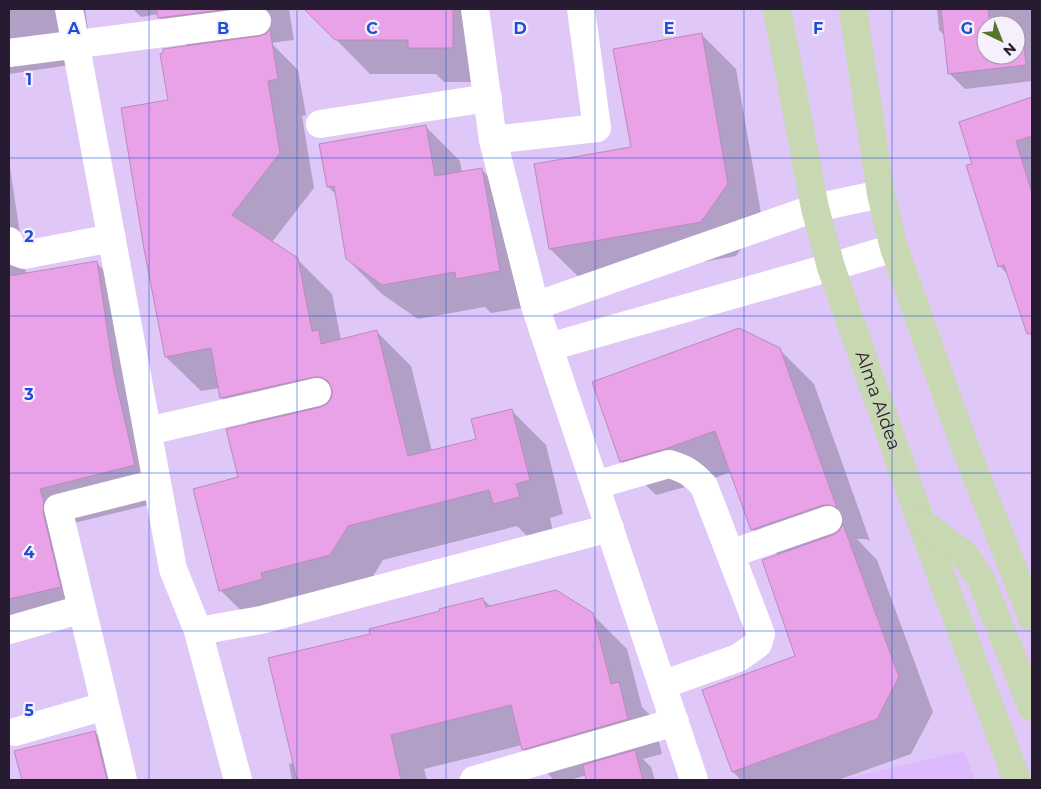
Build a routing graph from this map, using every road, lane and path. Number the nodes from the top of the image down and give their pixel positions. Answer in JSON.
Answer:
{"nodes":[{"id":1,"x":69,"y":9,"type":"edge"},
{"id":2,"x":475,"y":9,"type":"edge"},
{"id":3,"x":581,"y":9,"type":"edge"},
{"id":4,"x":777,"y":9,"type":"edge"},
{"id":5,"x":853,"y":9,"type":"edge"},
{"id":6,"x":257,"y":21,"type":"dead end"},
{"id":7,"x":76,"y":45,"type":"junction"},
{"id":8,"x":9,"y":53,"type":"edge"},
{"id":9,"x":488,"y":98,"type":"junction"},
{"id":10,"x":320,"y":124,"type":"dead end"},
{"id":11,"x":493,"y":140,"type":"junction"},
{"id":12,"x":880,"y":194,"type":"junction"},
{"id":13,"x":816,"y":208,"type":"junction"},
{"id":14,"x":112,"y":238,"type":"junction"},
{"id":15,"x":9,"y":241,"type":"edge"},
{"id":16,"x":894,"y":248,"type":"junction"},
{"id":17,"x":831,"y":267,"type":"junction"},
{"id":18,"x":535,"y":306,"type":"junction"},
{"id":19,"x":549,"y":347,"type":"junction"},
{"id":20,"x":317,"y":392,"type":"dead end"},
{"id":21,"x":148,"y":431,"type":"junction"},
{"id":22,"x":157,"y":483,"type":"junction"},
{"id":23,"x":596,"y":485,"type":"junction"},
{"id":24,"x":828,"y":520,"type":"dead end"},
{"id":25,"x":921,"y":522,"type":"junction"},
{"id":26,"x":610,"y":528,"type":"junction"},
{"id":27,"x":730,"y":554,"type":"junction"},
{"id":28,"x":82,"y":610,"type":"junction"},
{"id":29,"x":1032,"y":617,"type":"edge"},
{"id":30,"x":9,"y":630,"type":"edge"},
{"id":31,"x":198,"y":631,"type":"junction"},
{"id":32,"x":662,"y":684,"type":"junction"},
{"id":33,"x":105,"y":706,"type":"junction"},
{"id":34,"x":1032,"y":708,"type":"edge"},
{"id":35,"x":675,"y":722,"type":"junction"},
{"id":36,"x":15,"y":732,"type":"dead end"},
{"id":37,"x":234,"y":779,"type":"edge"},
{"id":38,"x":1010,"y":779,"type":"edge"},
{"id":39,"x":123,"y":780,"type":"edge"},
{"id":40,"x":474,"y":780,"type":"edge"},
{"id":41,"x":694,"y":780,"type":"edge"}],
"edges":[{"from":1,"to":7,"type":"lane"},
{"from":2,"to":9,"type":"lane"},
{"from":3,"to":11,"type":"lane"},
{"from":4,"to":13,"type":"main road","name":"Alma Aldea"},
{"from":5,"to":12,"type":"main road"},
{"from":6,"to":7,"type":"lane"},
{"from":7,"to":8,"type":"lane"},
{"from":7,"to":14,"type":"lane"},
{"from":9,"to":10,"type":"lane"},
{"from":9,"to":11,"type":"lane"},
{"from":11,"to":18,"type":"lane"},
{"from":12,"to":13,"type":"lane"},
{"from":12,"to":16,"type":"main road"},
{"from":13,"to":17,"type":"main road","name":"Alma Aldea"},
{"from":13,"to":18,"type":"lane"},
{"from":14,"to":15,"type":"lane"},
{"from":14,"to":21,"type":"lane"},
{"from":16,"to":17,"type":"lane"},
{"from":16,"to":29,"type":"main road"},
{"from":17,"to":19,"type":"lane"},
{"from":17,"to":25,"type":"main road","name":"Alma Aldea"},
{"from":18,"to":19,"type":"lane"},
{"from":19,"to":23,"type":"lane"},
{"from":20,"to":21,"type":"lane"},
{"from":21,"to":22,"type":"lane"},
{"from":22,"to":28,"type":"lane"},
{"from":22,"to":31,"type":"lane"},
{"from":23,"to":26,"type":"lane"},
{"from":23,"to":27,"type":"lane"},
{"from":24,"to":27,"type":"lane"},
{"from":25,"to":34,"type":"main road"},
{"from":25,"to":38,"type":"main road","name":"Alma Aldea"},
{"from":26,"to":31,"type":"lane"},
{"from":26,"to":32,"type":"lane"},
{"from":27,"to":32,"type":"lane"},
{"from":28,"to":30,"type":"lane"},
{"from":28,"to":33,"type":"lane"},
{"from":31,"to":37,"type":"lane"},
{"from":32,"to":35,"type":"lane"},
{"from":33,"to":36,"type":"lane"},
{"from":33,"to":39,"type":"lane"},
{"from":35,"to":40,"type":"lane"},
{"from":35,"to":41,"type":"lane"}]}
